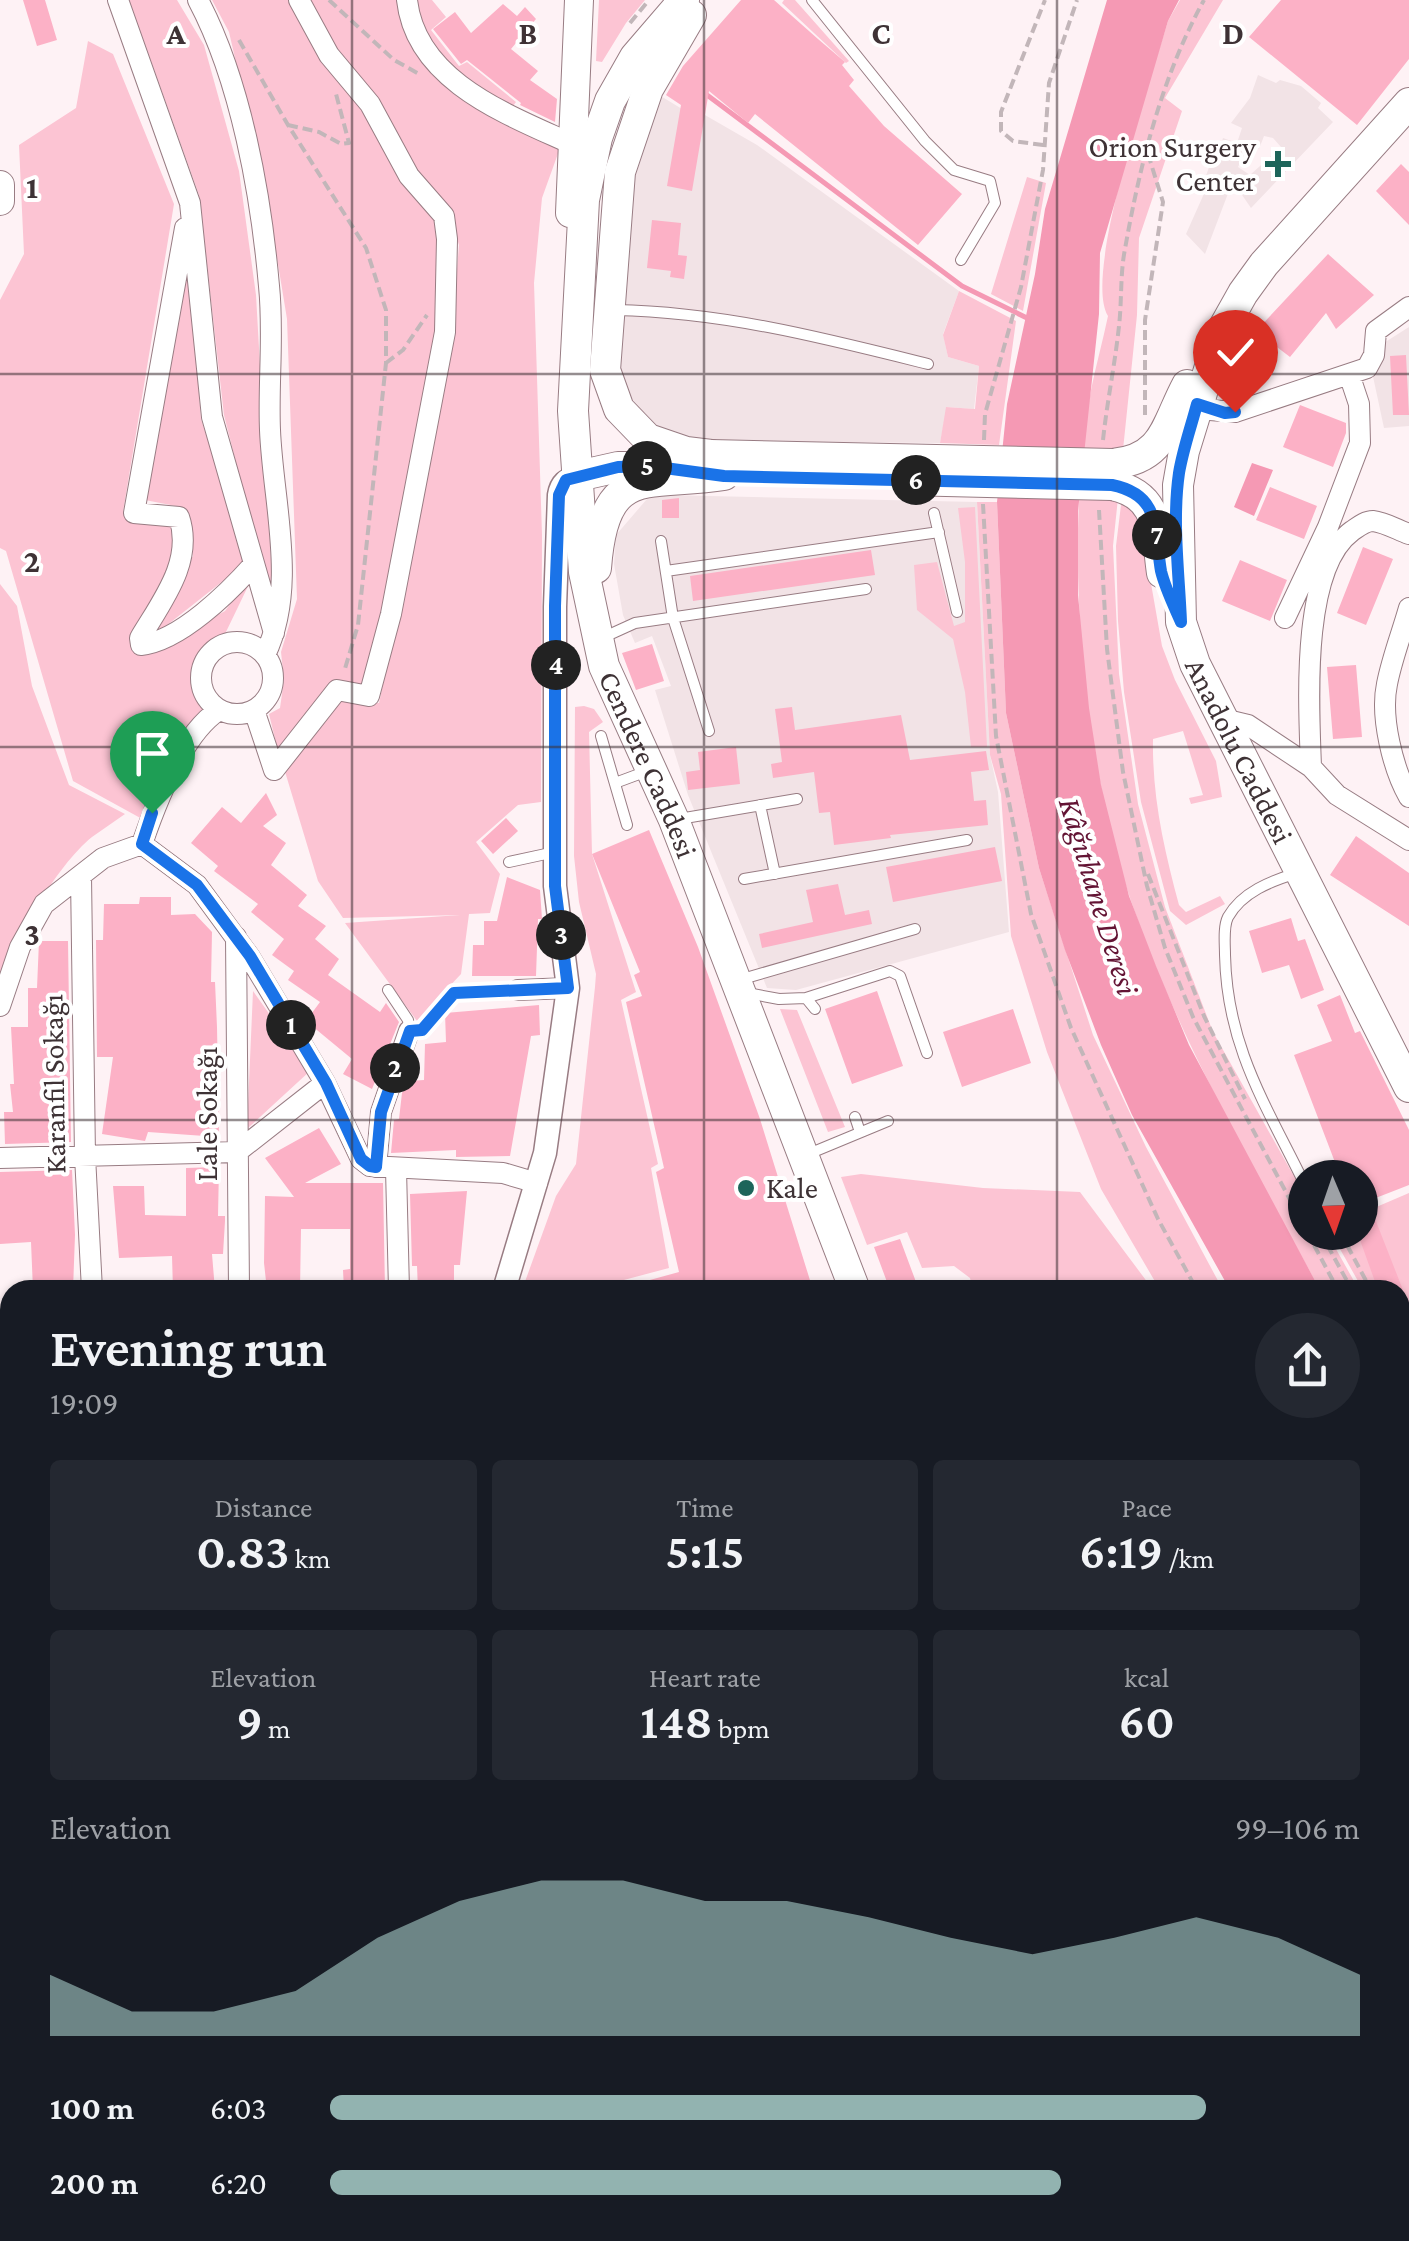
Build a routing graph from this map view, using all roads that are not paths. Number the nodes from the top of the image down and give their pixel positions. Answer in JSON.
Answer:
{"nodes":[{"id":1,"x":118,"y":0,"type":"edge"},
{"id":2,"x":198,"y":0,"type":"edge"},
{"id":3,"x":299,"y":0,"type":"edge"},
{"id":4,"x":408,"y":0,"type":"edge"},
{"id":5,"x":579,"y":0,"type":"edge"},
{"id":6,"x":684,"y":0,"type":"edge"},
{"id":7,"x":702,"y":0,"type":"edge"},
{"id":8,"x":812,"y":0,"type":"edge"},
{"id":9,"x":1409,"y":102,"type":"edge"},
{"id":10,"x":574,"y":146,"type":"junction"},
{"id":11,"x":0,"y":185,"type":"edge"},
{"id":12,"x":0,"y":201,"type":"edge"},
{"id":13,"x":190,"y":203,"type":"junction"},
{"id":14,"x":961,"y":260,"type":"dead end"},
{"id":15,"x":1409,"y":307,"type":"edge"},
{"id":16,"x":609,"y":310,"type":"junction"},
{"id":17,"x":1220,"y":334,"type":"junction"},
{"id":18,"x":574,"y":342,"type":"junction"},
{"id":19,"x":928,"y":364,"type":"dead end"},
{"id":20,"x":1349,"y":374,"type":"junction"},
{"id":21,"x":1197,"y":404,"type":"junction"},
{"id":22,"x":717,"y":465,"type":"junction"},
{"id":23,"x":578,"y":476,"type":"junction"},
{"id":24,"x":1106,"y":477,"type":"junction"},
{"id":25,"x":934,"y":512,"type":"dead end"},
{"id":26,"x":938,"y":532,"type":"junction"},
{"id":27,"x":1409,"y":534,"type":"edge"},
{"id":28,"x":661,"y":541,"type":"dead end"},
{"id":29,"x":254,"y":564,"type":"junction"},
{"id":30,"x":666,"y":572,"type":"junction"},
{"id":31,"x":866,"y":589,"type":"dead end"},
{"id":32,"x":1409,"y":608,"type":"edge"},
{"id":33,"x":957,"y":612,"type":"dead end"},
{"id":34,"x":674,"y":618,"type":"junction"},
{"id":35,"x":1285,"y":618,"type":"dead end"},
{"id":36,"x":1181,"y":622,"type":"junction"},
{"id":37,"x":595,"y":632,"type":"junction"},
{"id":38,"x":274,"y":635,"type":"junction"},
{"id":39,"x":265,"y":655,"type":"junction"},
{"id":40,"x":219,"y":710,"type":"junction"},
{"id":41,"x":254,"y":710,"type":"junction"},
{"id":42,"x":1223,"y":719,"type":"junction"},
{"id":43,"x":709,"y":730,"type":"dead end"},
{"id":44,"x":601,"y":736,"type":"dead end"},
{"id":45,"x":1311,"y":767,"type":"junction"},
{"id":46,"x":651,"y":770,"type":"junction"},
{"id":47,"x":615,"y":783,"type":"junction"},
{"id":48,"x":1409,"y":798,"type":"edge"},
{"id":49,"x":797,"y":799,"type":"dead end"},
{"id":50,"x":760,"y":805,"type":"junction"},
{"id":51,"x":674,"y":820,"type":"junction"},
{"id":52,"x":626,"y":825,"type":"dead end"},
{"id":53,"x":968,"y":840,"type":"dead end"},
{"id":54,"x":1409,"y":840,"type":"edge"},
{"id":55,"x":142,"y":844,"type":"junction"},
{"id":56,"x":556,"y":852,"type":"junction"},
{"id":57,"x":509,"y":862,"type":"dead end"},
{"id":58,"x":1298,"y":872,"type":"junction"},
{"id":59,"x":774,"y":874,"type":"junction"},
{"id":60,"x":81,"y":877,"type":"junction"},
{"id":61,"x":744,"y":879,"type":"dead end"},
{"id":62,"x":916,"y":929,"type":"dead end"},
{"id":63,"x":236,"y":937,"type":"junction"},
{"id":64,"x":739,"y":986,"type":"junction"},
{"id":65,"x":568,"y":988,"type":"junction"},
{"id":66,"x":388,"y":990,"type":"dead end"},
{"id":67,"x":518,"y":990,"type":"road end"},
{"id":68,"x":806,"y":998,"type":"junction"},
{"id":69,"x":0,"y":1006,"type":"edge"},
{"id":70,"x":815,"y":1009,"type":"dead end"},
{"id":71,"x":410,"y":1031,"type":"joint"},
{"id":72,"x":927,"y":1053,"type":"dead end"},
{"id":73,"x":326,"y":1083,"type":"junction"},
{"id":74,"x":1409,"y":1087,"type":"edge"},
{"id":75,"x":854,"y":1118,"type":"dead end"},
{"id":76,"x":888,"y":1121,"type":"dead end"},
{"id":77,"x":860,"y":1132,"type":"junction"},
{"id":78,"x":237,"y":1152,"type":"junction"},
{"id":79,"x":85,"y":1156,"type":"junction"},
{"id":80,"x":804,"y":1156,"type":"junction"},
{"id":81,"x":0,"y":1158,"type":"edge"},
{"id":82,"x":1293,"y":1160,"type":"edge"},
{"id":83,"x":386,"y":1168,"type":"junction"},
{"id":84,"x":537,"y":1183,"type":"junction"},
{"id":85,"x":91,"y":1280,"type":"edge"},
{"id":86,"x":239,"y":1280,"type":"edge"},
{"id":87,"x":398,"y":1280,"type":"edge"},
{"id":88,"x":507,"y":1280,"type":"edge"},
{"id":89,"x":851,"y":1280,"type":"edge"}],
"edges":[{"from":1,"to":13,"type":"street"},
{"from":2,"to":38,"type":"street"},
{"from":3,"to":41,"type":"street"},
{"from":4,"to":10,"type":"street"},
{"from":5,"to":10,"type":"main road"},
{"from":6,"to":18,"type":"main road","name":"Cendere Caddesi"},
{"from":7,"to":16,"type":"main road"},
{"from":8,"to":14,"type":"lane"},
{"from":9,"to":17,"type":"main road","name":"Anadolu Caddesi"},
{"from":10,"to":18,"type":"main road"},
{"from":11,"to":12,"type":"main road"},
{"from":13,"to":29,"type":"street"},
{"from":13,"to":29,"type":"street"},
{"from":15,"to":20,"type":"street"},
{"from":16,"to":19,"type":"lane"},
{"from":16,"to":22,"type":"main road"},
{"from":17,"to":21,"type":"main road","name":"Anadolu Caddesi"},
{"from":17,"to":24,"type":"main road"},
{"from":18,"to":23,"type":"main road","name":"Cendere Caddesi"},
{"from":20,"to":21,"type":"street"},
{"from":20,"to":35,"type":"street"},
{"from":21,"to":36,"type":"main road","name":"Anadolu Caddesi"},
{"from":22,"to":23,"type":"main road"},
{"from":22,"to":24,"type":"main road","bridge":true},
{"from":22,"to":37,"type":"main road"},
{"from":23,"to":37,"type":"main road","name":"Cendere Caddesi"},
{"from":23,"to":56,"type":"street"},
{"from":24,"to":36,"type":"main road"},
{"from":25,"to":26,"type":"lane"},
{"from":26,"to":30,"type":"lane"},
{"from":26,"to":33,"type":"lane"},
{"from":27,"to":45,"type":"street"},
{"from":28,"to":30,"type":"lane"},
{"from":29,"to":38,"type":"street"},
{"from":30,"to":34,"type":"lane"},
{"from":31,"to":34,"type":"lane"},
{"from":32,"to":48,"type":"street"},
{"from":34,"to":37,"type":"lane"},
{"from":34,"to":43,"type":"lane"},
{"from":36,"to":42,"type":"main road","name":"Anadolu Caddesi"},
{"from":37,"to":46,"type":"main road","name":"Cendere Caddesi"},
{"from":38,"to":39,"type":"street"},
{"from":39,"to":40,"type":"street"},
{"from":39,"to":41,"type":"street"},
{"from":40,"to":41,"type":"street"},
{"from":40,"to":55,"type":"street"},
{"from":42,"to":45,"type":"street"},
{"from":42,"to":58,"type":"main road","name":"Anadolu Caddesi"},
{"from":44,"to":47,"type":"lane"},
{"from":45,"to":54,"type":"street"},
{"from":46,"to":47,"type":"lane"},
{"from":46,"to":51,"type":"main road","name":"Cendere Caddesi"},
{"from":47,"to":52,"type":"lane"},
{"from":49,"to":50,"type":"lane"},
{"from":50,"to":51,"type":"lane"},
{"from":50,"to":59,"type":"lane"},
{"from":51,"to":64,"type":"main road","name":"Cendere Caddesi"},
{"from":53,"to":59,"type":"lane"},
{"from":55,"to":60,"type":"street"},
{"from":55,"to":63,"type":"street"},
{"from":56,"to":57,"type":"lane"},
{"from":56,"to":65,"type":"street"},
{"from":58,"to":74,"type":"main road","name":"Anadolu Caddesi"},
{"from":58,"to":82,"type":"lane"},
{"from":59,"to":61,"type":"lane"},
{"from":60,"to":69,"type":"street"},
{"from":60,"to":79,"type":"street","name":"Karanfil Sokağı"},
{"from":62,"to":64,"type":"lane"},
{"from":63,"to":73,"type":"street"},
{"from":63,"to":78,"type":"street","name":"Lale Sokağı"},
{"from":64,"to":68,"type":"lane"},
{"from":64,"to":80,"type":"main road","name":"Cendere Caddesi"},
{"from":65,"to":67,"type":"street"},
{"from":65,"to":84,"type":"street"},
{"from":66,"to":71,"type":"lane"},
{"from":68,"to":70,"type":"lane"},
{"from":68,"to":72,"type":"lane"},
{"from":71,"to":83,"type":"street"},
{"from":73,"to":78,"type":"street"},
{"from":73,"to":83,"type":"street"},
{"from":75,"to":77,"type":"lane"},
{"from":76,"to":77,"type":"lane"},
{"from":77,"to":80,"type":"lane"},
{"from":78,"to":79,"type":"street"},
{"from":78,"to":86,"type":"street","name":"Lale Sokağı"},
{"from":79,"to":81,"type":"street"},
{"from":79,"to":85,"type":"street","name":"Karanfil Sokağı"},
{"from":80,"to":89,"type":"main road","name":"Cendere Caddesi"},
{"from":83,"to":84,"type":"street"},
{"from":83,"to":87,"type":"street"},
{"from":84,"to":88,"type":"street"}]}
